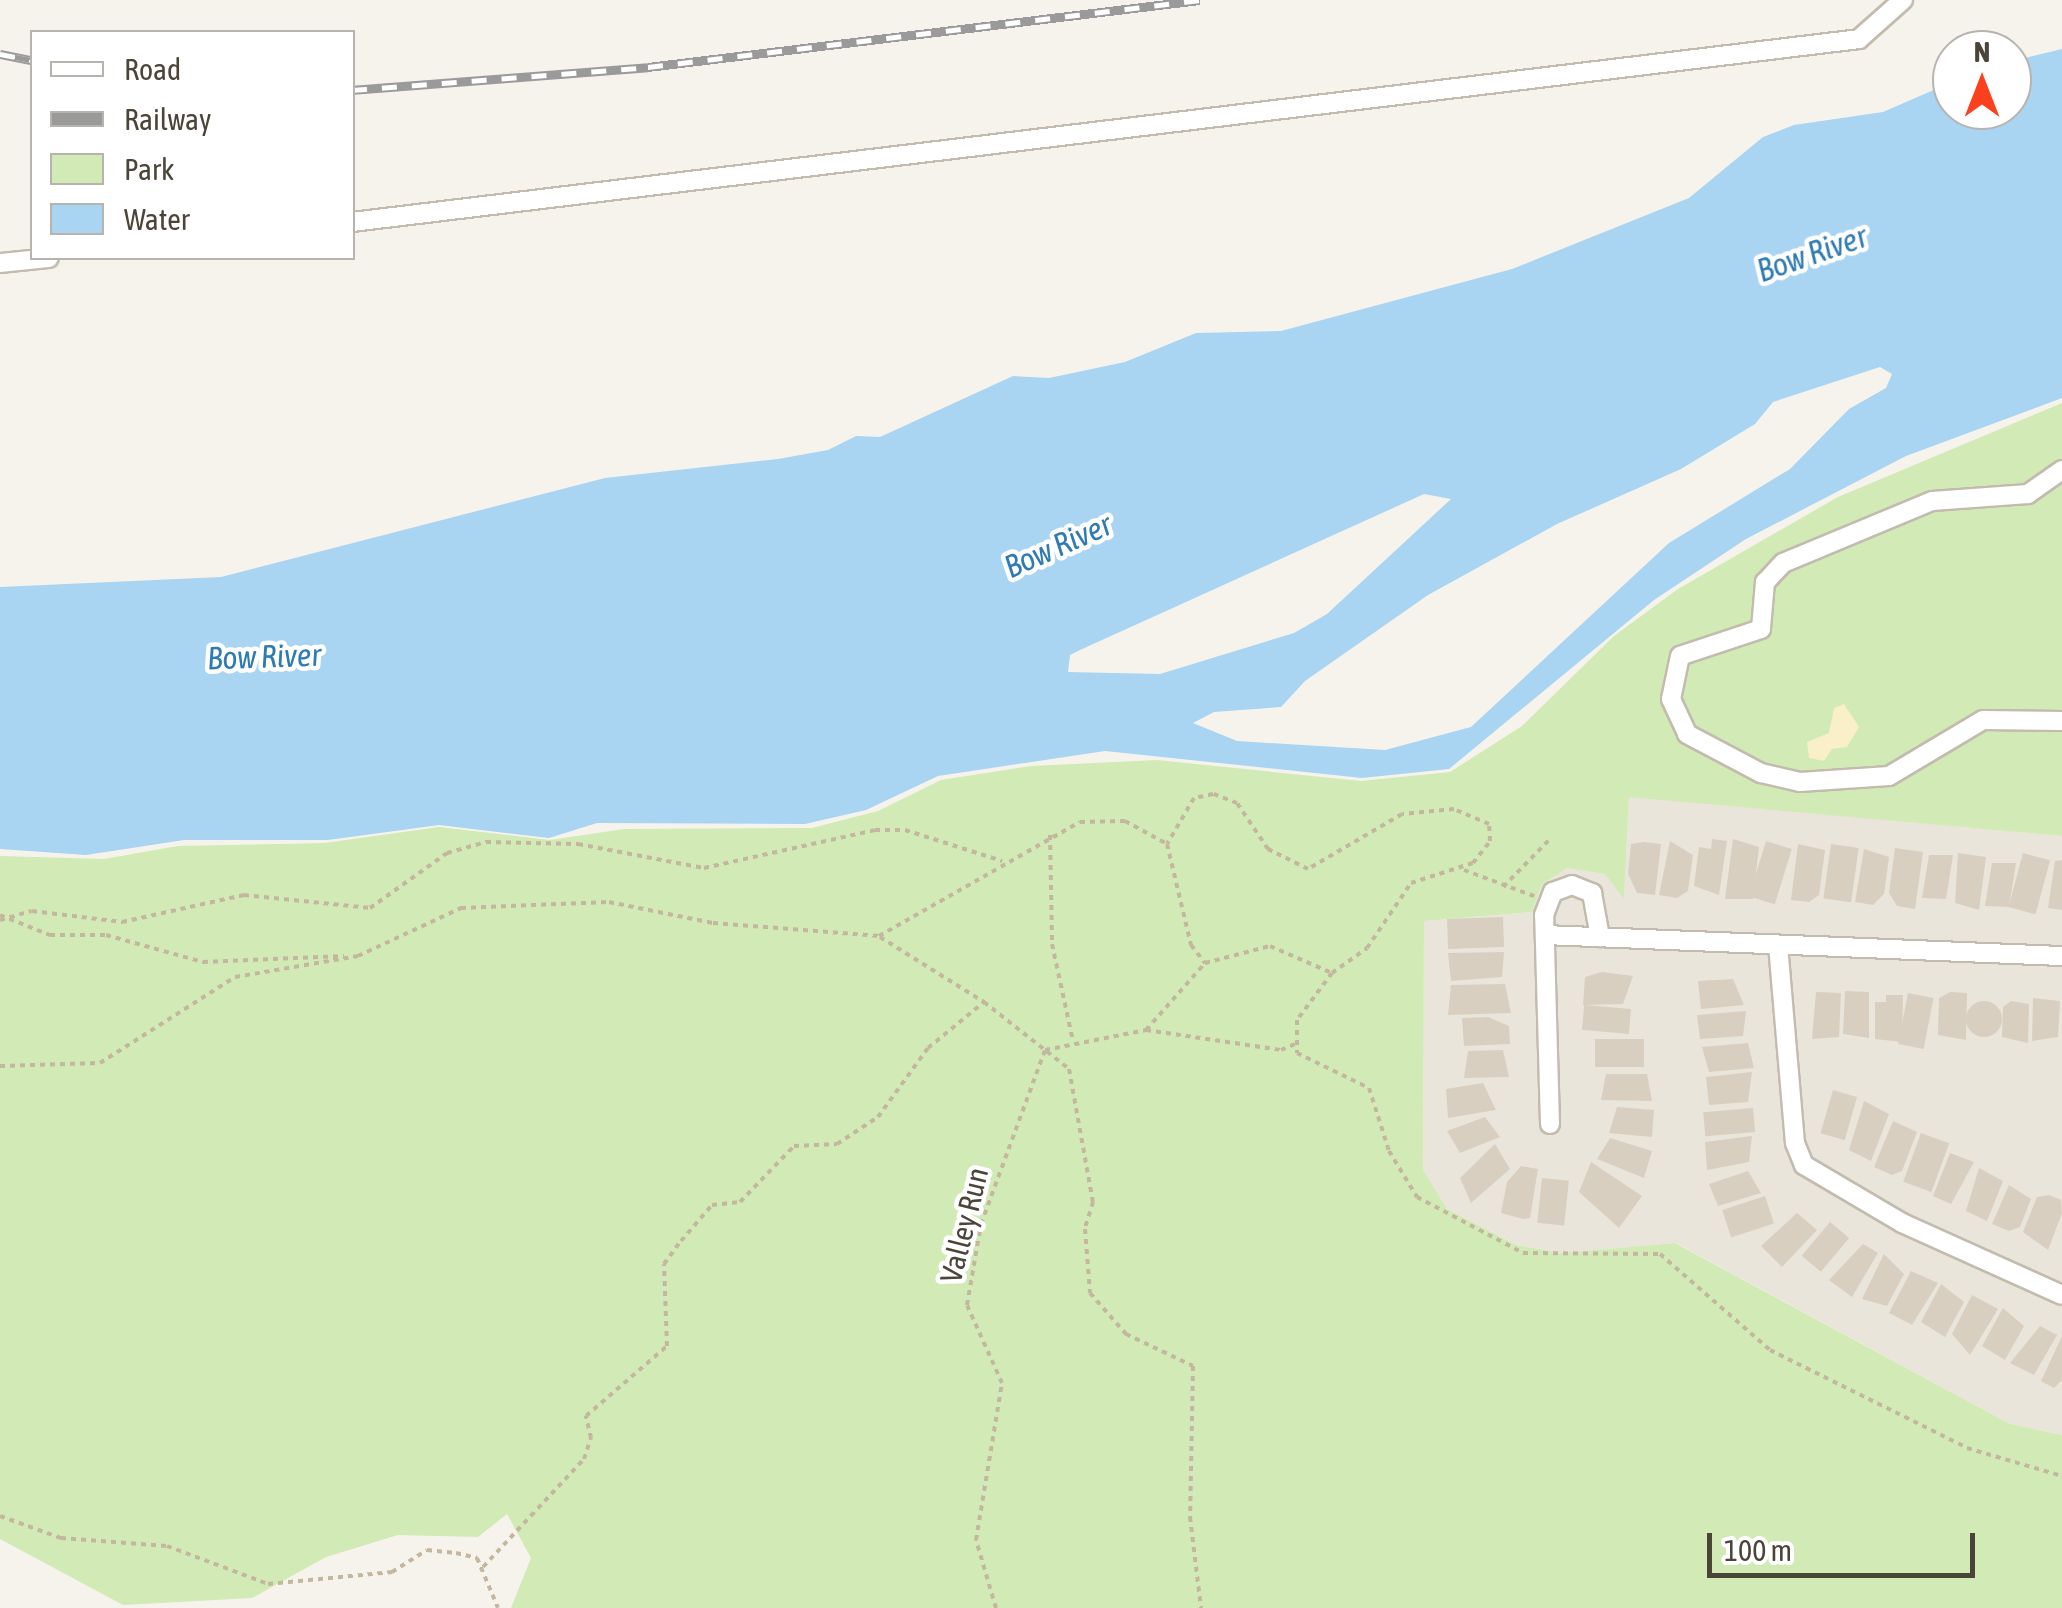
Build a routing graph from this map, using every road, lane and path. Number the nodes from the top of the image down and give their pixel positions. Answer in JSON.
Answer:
{"nodes":[{"id":1,"x":1903,"y":0,"type":"edge"},
{"id":2,"x":355,"y":222,"type":"edge"},
{"id":3,"x":33,"y":260,"type":"edge"},
{"id":4,"x":0,"y":264,"type":"edge"},
{"id":5,"x":2062,"y":470,"type":"edge"},
{"id":6,"x":2062,"y":722,"type":"edge"},
{"id":7,"x":1050,"y":835,"type":"junction"},
{"id":8,"x":1551,"y":838,"type":"dead end"},
{"id":9,"x":1166,"y":844,"type":"junction"},
{"id":10,"x":1002,"y":861,"type":"junction"},
{"id":11,"x":1464,"y":870,"type":"junction"},
{"id":12,"x":1503,"y":888,"type":"junction"},
{"id":13,"x":1548,"y":897,"type":"junction"},
{"id":14,"x":2,"y":917,"type":"edge"},
{"id":15,"x":1545,"y":935,"type":"junction"},
{"id":16,"x":879,"y":936,"type":"junction"},
{"id":17,"x":1600,"y":937,"type":"junction"},
{"id":18,"x":1778,"y":945,"type":"junction"},
{"id":19,"x":358,"y":956,"type":"junction"},
{"id":20,"x":2062,"y":956,"type":"edge"},
{"id":21,"x":1205,"y":964,"type":"junction"},
{"id":22,"x":1332,"y":973,"type":"junction"},
{"id":23,"x":984,"y":1002,"type":"junction"},
{"id":24,"x":1146,"y":1030,"type":"junction"},
{"id":25,"x":1073,"y":1041,"type":"junction"},
{"id":26,"x":1295,"y":1044,"type":"junction"},
{"id":27,"x":1045,"y":1050,"type":"junction"},
{"id":28,"x":0,"y":1066,"type":"edge"},
{"id":29,"x":1550,"y":1124,"type":"dead end"},
{"id":30,"x":2062,"y":1294,"type":"edge"},
{"id":31,"x":2062,"y":1476,"type":"edge"},
{"id":32,"x":0,"y":1516,"type":"edge"},
{"id":33,"x":484,"y":1567,"type":"junction"},
{"id":34,"x":498,"y":1608,"type":"edge"},
{"id":35,"x":996,"y":1608,"type":"edge"},
{"id":36,"x":1201,"y":1608,"type":"edge"}],
"edges":[{"from":1,"to":2,"type":"street"},
{"from":3,"to":4,"type":"street"},
{"from":5,"to":6,"type":"street"},
{"from":7,"to":9,"type":"path"},
{"from":7,"to":10,"type":"path"},
{"from":7,"to":25,"type":"path"},
{"from":8,"to":12,"type":"path"},
{"from":9,"to":11,"type":"path"},
{"from":9,"to":21,"type":"path"},
{"from":10,"to":14,"type":"path"},
{"from":10,"to":16,"type":"path"},
{"from":11,"to":12,"type":"path"},
{"from":11,"to":22,"type":"path"},
{"from":12,"to":13,"type":"path"},
{"from":13,"to":15,"type":"street"},
{"from":13,"to":17,"type":"street"},
{"from":14,"to":19,"type":"path"},
{"from":15,"to":17,"type":"street"},
{"from":15,"to":29,"type":"street"},
{"from":16,"to":19,"type":"path"},
{"from":16,"to":23,"type":"path"},
{"from":17,"to":18,"type":"street"},
{"from":18,"to":20,"type":"street"},
{"from":18,"to":30,"type":"street"},
{"from":19,"to":28,"type":"path"},
{"from":21,"to":22,"type":"path"},
{"from":21,"to":24,"type":"path"},
{"from":22,"to":26,"type":"path"},
{"from":23,"to":27,"type":"path"},
{"from":23,"to":33,"type":"path"},
{"from":24,"to":25,"type":"path"},
{"from":24,"to":26,"type":"path"},
{"from":25,"to":27,"type":"path"},
{"from":26,"to":31,"type":"path"},
{"from":27,"to":35,"type":"path","name":"Valley Run"},
{"from":27,"to":36,"type":"path"},
{"from":32,"to":33,"type":"path"},
{"from":33,"to":34,"type":"path"}]}
